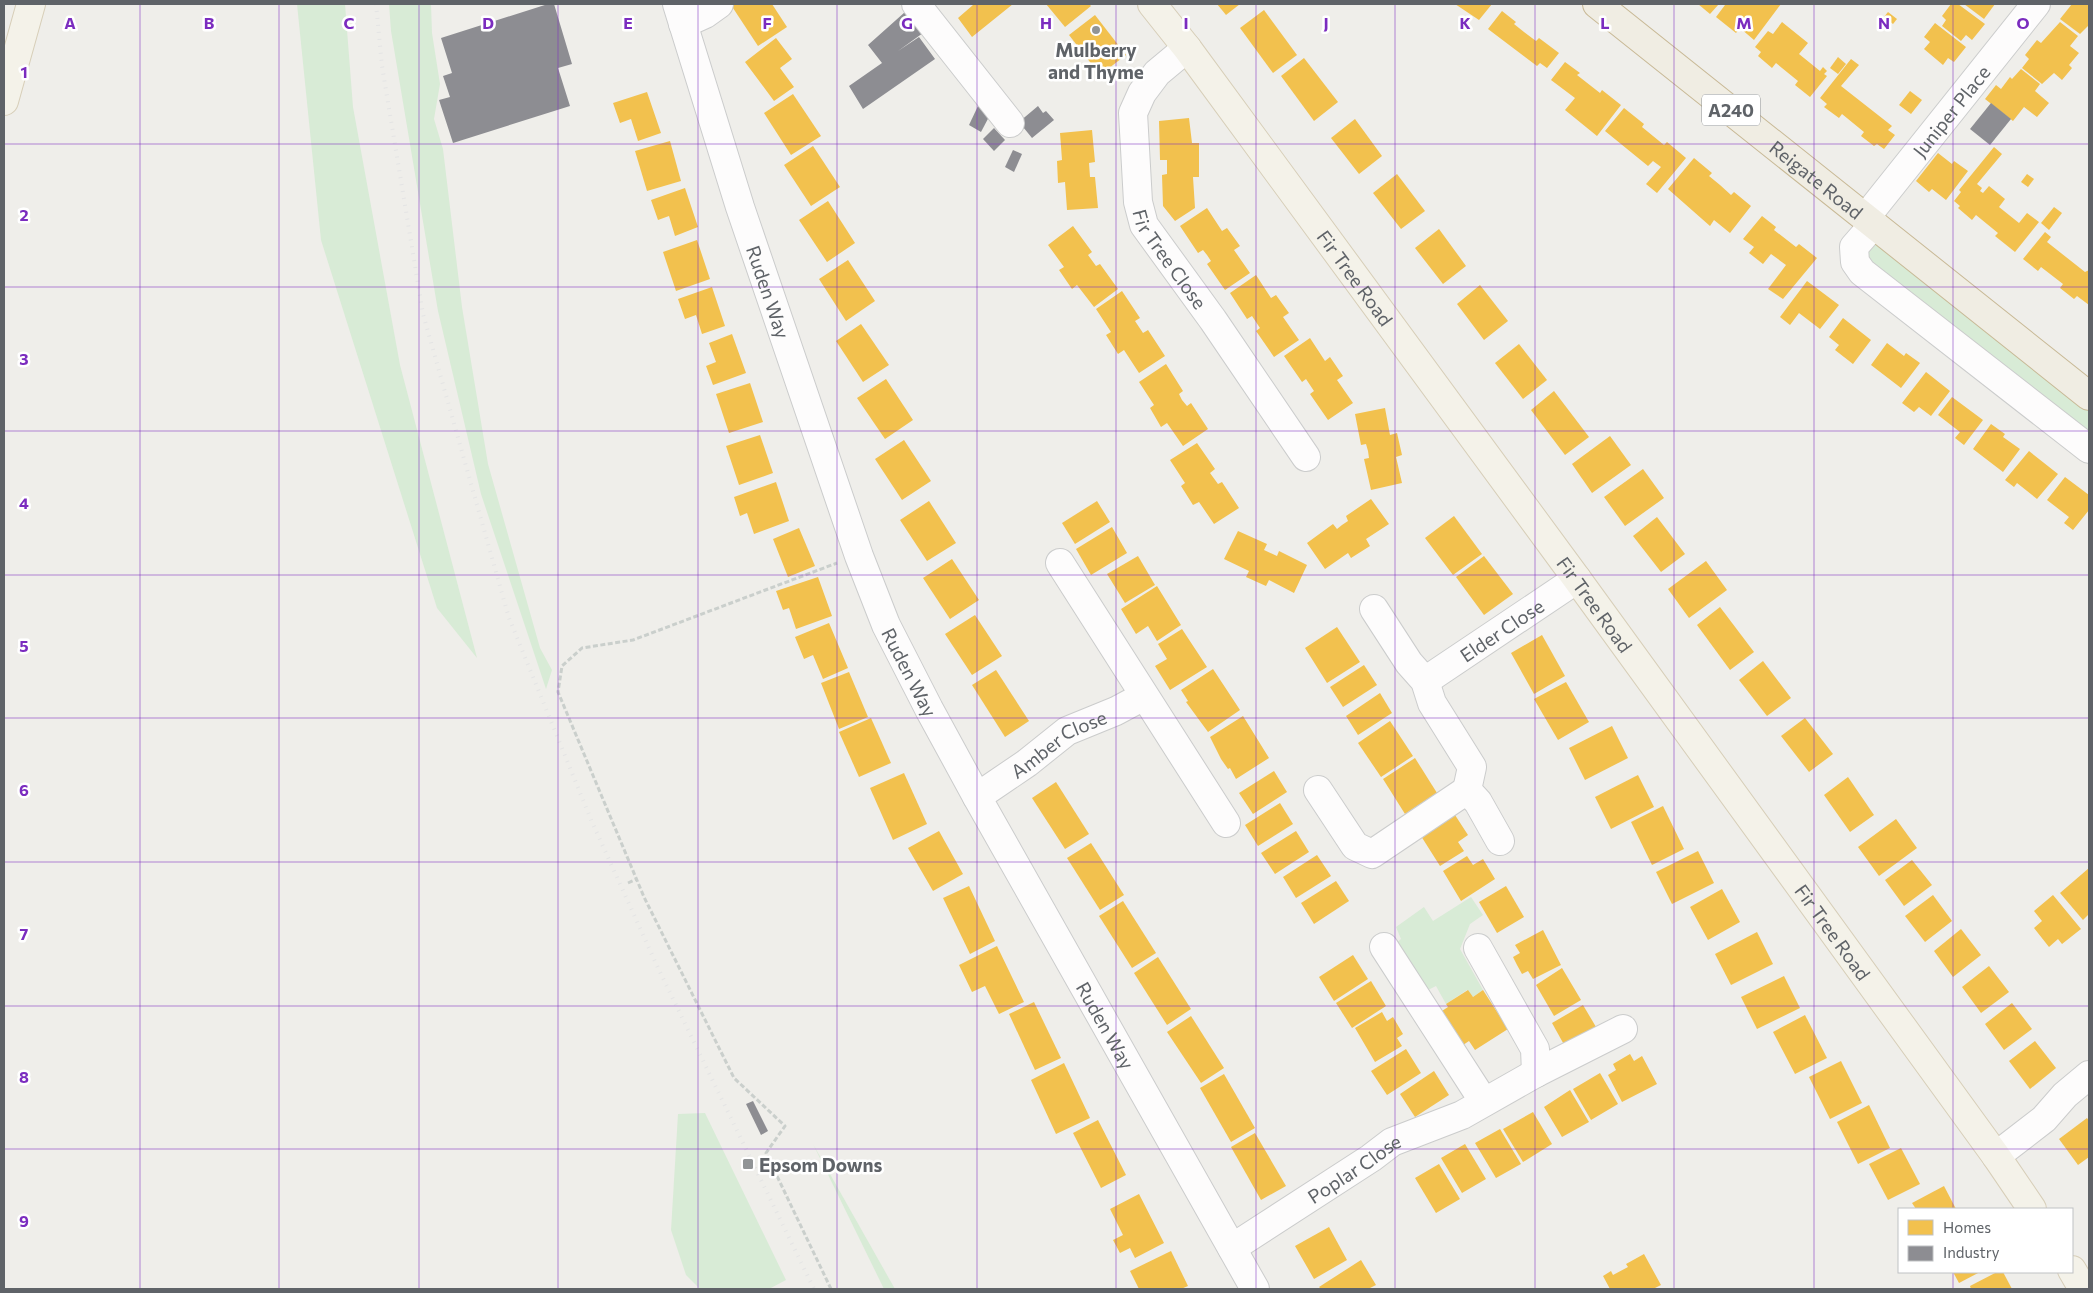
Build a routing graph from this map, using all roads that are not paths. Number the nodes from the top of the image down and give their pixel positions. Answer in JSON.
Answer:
{"nodes":[{"id":1,"x":31,"y":4,"type":"edge"},
{"id":2,"x":719,"y":4,"type":"edge"},
{"id":3,"x":916,"y":4,"type":"edge"},
{"id":4,"x":1152,"y":4,"type":"edge"},
{"id":5,"x":1597,"y":4,"type":"edge"},
{"id":6,"x":2036,"y":4,"type":"edge"},
{"id":7,"x":680,"y":14,"type":"edge"},
{"id":8,"x":1187,"y":48,"type":"junction"},
{"id":9,"x":4,"y":101,"type":"edge"},
{"id":10,"x":1010,"y":123,"type":"dead end"},
{"id":11,"x":1870,"y":221,"type":"junction"},
{"id":12,"x":2089,"y":396,"type":"edge"},
{"id":13,"x":2089,"y":449,"type":"edge"},
{"id":14,"x":1306,"y":457,"type":"dead end"},
{"id":15,"x":1060,"y":563,"type":"dead end"},
{"id":16,"x":1578,"y":579,"type":"junction"},
{"id":17,"x":1374,"y":609,"type":"dead end"},
{"id":18,"x":1425,"y":680,"type":"junction"},
{"id":19,"x":1144,"y":696,"type":"junction"},
{"id":20,"x":1318,"y":790,"type":"dead end"},
{"id":21,"x":1468,"y":790,"type":"junction"},
{"id":22,"x":977,"y":797,"type":"junction"},
{"id":23,"x":1226,"y":823,"type":"dead end"},
{"id":24,"x":1500,"y":841,"type":"dead end"},
{"id":25,"x":1384,"y":947,"type":"dead end"},
{"id":26,"x":1478,"y":948,"type":"dead end"},
{"id":27,"x":1623,"y":1029,"type":"dead end"},
{"id":28,"x":1536,"y":1073,"type":"junction"},
{"id":29,"x":2089,"y":1075,"type":"edge"},
{"id":30,"x":1484,"y":1102,"type":"junction"},
{"id":31,"x":1996,"y":1156,"type":"junction"},
{"id":32,"x":2031,"y":1208,"type":"edge"},
{"id":33,"x":1232,"y":1248,"type":"junction"},
{"id":34,"x":2073,"y":1272,"type":"edge"},
{"id":35,"x":1255,"y":1289,"type":"edge"},
{"id":36,"x":2083,"y":1289,"type":"edge"}],
"edges":[{"from":1,"to":9,"type":"main road"},
{"from":2,"to":7,"type":"street"},
{"from":3,"to":10,"type":"street"},
{"from":4,"to":8,"type":"main road","name":"Fir Tree Road"},
{"from":5,"to":11,"type":"highway","name":"Reigate Road","number":"A240"},
{"from":6,"to":11,"type":"street","name":"Juniper Place"},
{"from":7,"to":22,"type":"street","name":"Ruden Way"},
{"from":8,"to":14,"type":"street","name":"Fir Tree Close"},
{"from":8,"to":16,"type":"main road","name":"Fir Tree Road"},
{"from":11,"to":12,"type":"highway","name":"Reigate Road","number":"A240"},
{"from":11,"to":13,"type":"street","name":"Reigate Road"},
{"from":15,"to":19,"type":"street"},
{"from":16,"to":18,"type":"street","name":"Elder Close"},
{"from":16,"to":31,"type":"main road","name":"Fir Tree Road"},
{"from":17,"to":18,"type":"street"},
{"from":18,"to":21,"type":"street"},
{"from":19,"to":22,"type":"street","name":"Amber Close"},
{"from":19,"to":23,"type":"street"},
{"from":20,"to":21,"type":"street"},
{"from":21,"to":24,"type":"street"},
{"from":22,"to":33,"type":"street","name":"Ruden Way"},
{"from":25,"to":30,"type":"street"},
{"from":26,"to":28,"type":"street"},
{"from":27,"to":28,"type":"street","name":"Poplar Close"},
{"from":28,"to":30,"type":"street","name":"Poplar Close"},
{"from":29,"to":31,"type":"street"},
{"from":30,"to":33,"type":"street","name":"Poplar Close"},
{"from":31,"to":32,"type":"main road","name":"Fir Tree Road"},
{"from":33,"to":35,"type":"street","name":"Ruden Way"},
{"from":34,"to":36,"type":"main road"}]}
